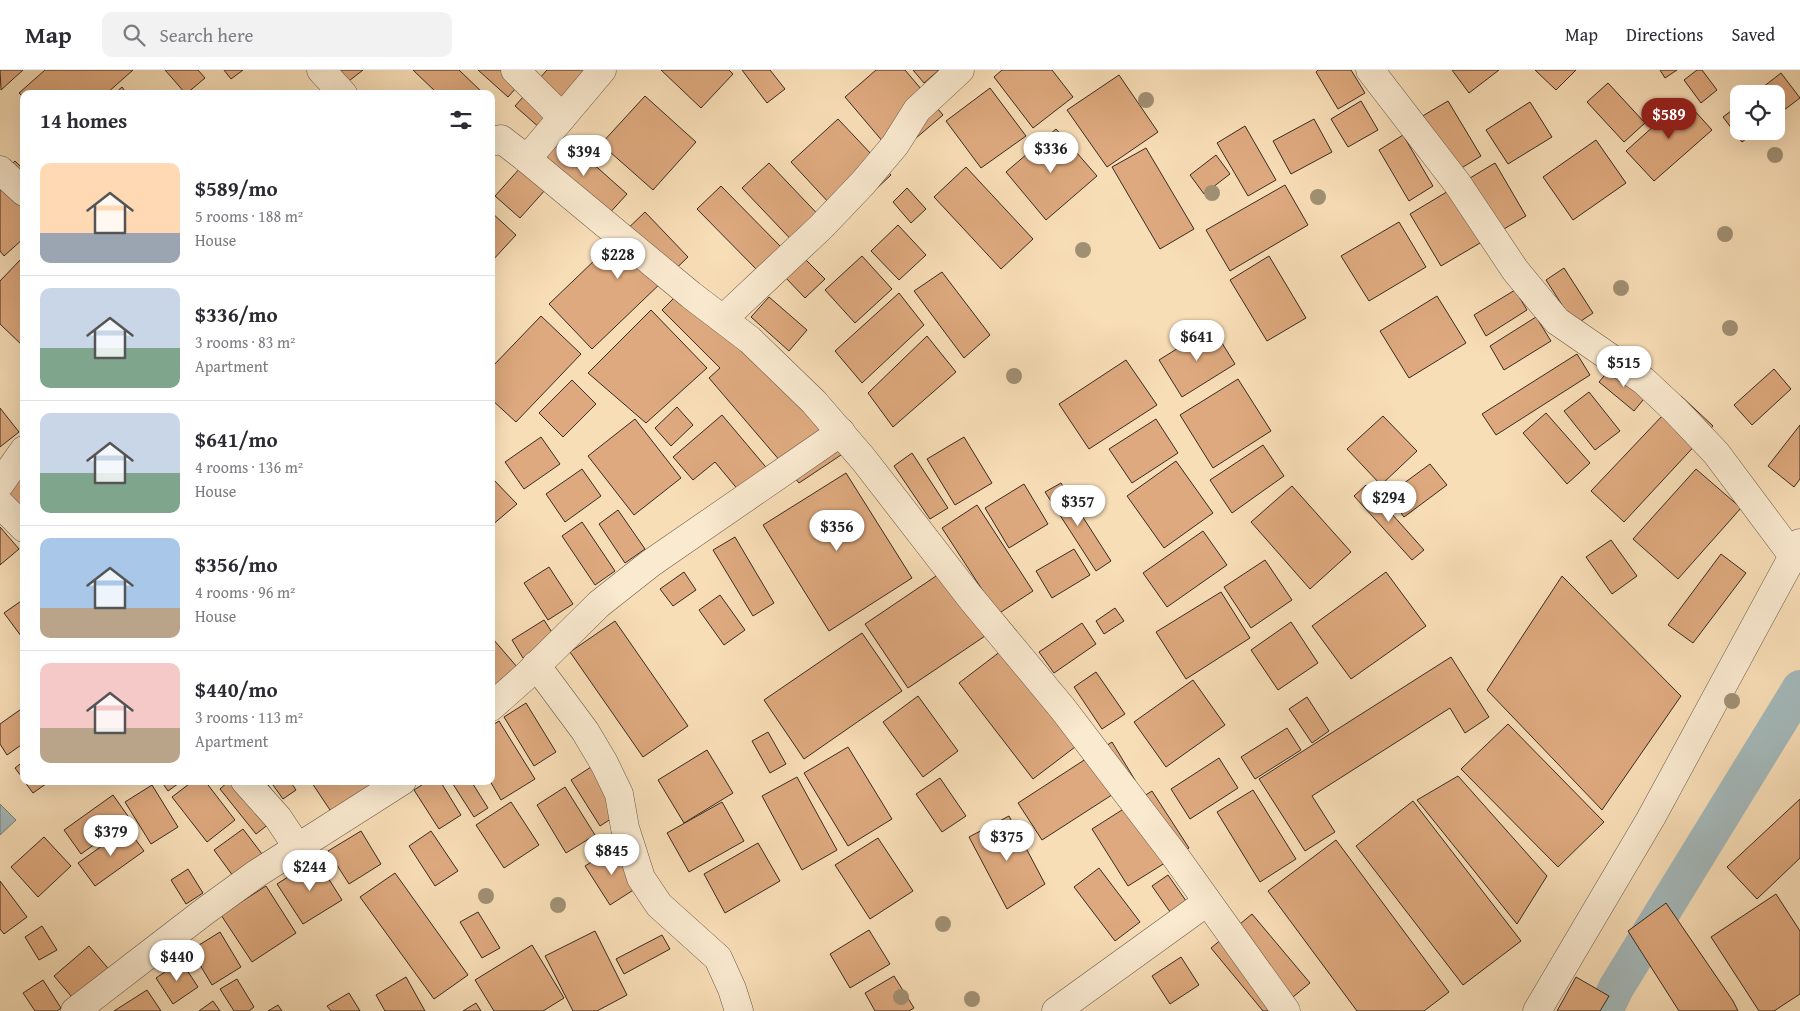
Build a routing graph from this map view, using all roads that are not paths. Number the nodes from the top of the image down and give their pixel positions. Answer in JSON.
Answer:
{"nodes":[{"id":1,"x":321,"y":70,"type":"edge"},
{"id":2,"x":515,"y":70,"type":"edge"},
{"id":3,"x":602,"y":70,"type":"edge"},
{"id":4,"x":960,"y":70,"type":"edge"},
{"id":5,"x":1370,"y":70,"type":"edge"},
{"id":6,"x":339,"y":90,"type":"edge"},
{"id":7,"x":562,"y":117,"type":"junction"},
{"id":8,"x":495,"y":141,"type":"edge"},
{"id":9,"x":527,"y":159,"type":"junction"},
{"id":10,"x":0,"y":170,"type":"edge"},
{"id":11,"x":20,"y":188,"type":"edge"},
{"id":12,"x":724,"y":319,"type":"junction"},
{"id":13,"x":841,"y":432,"type":"junction"},
{"id":14,"x":20,"y":456,"type":"edge"},
{"id":15,"x":0,"y":484,"type":"edge"},
{"id":16,"x":0,"y":504,"type":"edge"},
{"id":17,"x":20,"y":524,"type":"edge"},
{"id":18,"x":1797,"y":550,"type":"edge"},
{"id":19,"x":536,"y":665,"type":"junction"},
{"id":20,"x":495,"y":703,"type":"edge"},
{"id":21,"x":249,"y":785,"type":"edge"},
{"id":22,"x":396,"y":785,"type":"edge"},
{"id":23,"x":298,"y":848,"type":"junction"},
{"id":24,"x":1207,"y":902,"type":"junction"},
{"id":25,"x":75,"y":1011,"type":"edge"},
{"id":26,"x":739,"y":1011,"type":"edge"},
{"id":27,"x":1056,"y":1011,"type":"edge"},
{"id":28,"x":1286,"y":1011,"type":"edge"},
{"id":29,"x":1537,"y":1011,"type":"edge"}],
"edges":[{"from":1,"to":6,"type":"street"},
{"from":2,"to":7,"type":"street"},
{"from":3,"to":7,"type":"street"},
{"from":4,"to":12,"type":"street"},
{"from":5,"to":18,"type":"street"},
{"from":7,"to":9,"type":"street"},
{"from":8,"to":9,"type":"street"},
{"from":9,"to":12,"type":"street"},
{"from":10,"to":11,"type":"street"},
{"from":12,"to":13,"type":"street"},
{"from":13,"to":19,"type":"street"},
{"from":13,"to":24,"type":"street"},
{"from":14,"to":15,"type":"street"},
{"from":16,"to":17,"type":"street"},
{"from":18,"to":29,"type":"street"},
{"from":19,"to":20,"type":"street"},
{"from":19,"to":26,"type":"street"},
{"from":21,"to":23,"type":"street"},
{"from":22,"to":23,"type":"street"},
{"from":23,"to":25,"type":"street"},
{"from":24,"to":27,"type":"street"},
{"from":24,"to":28,"type":"street"}]}
